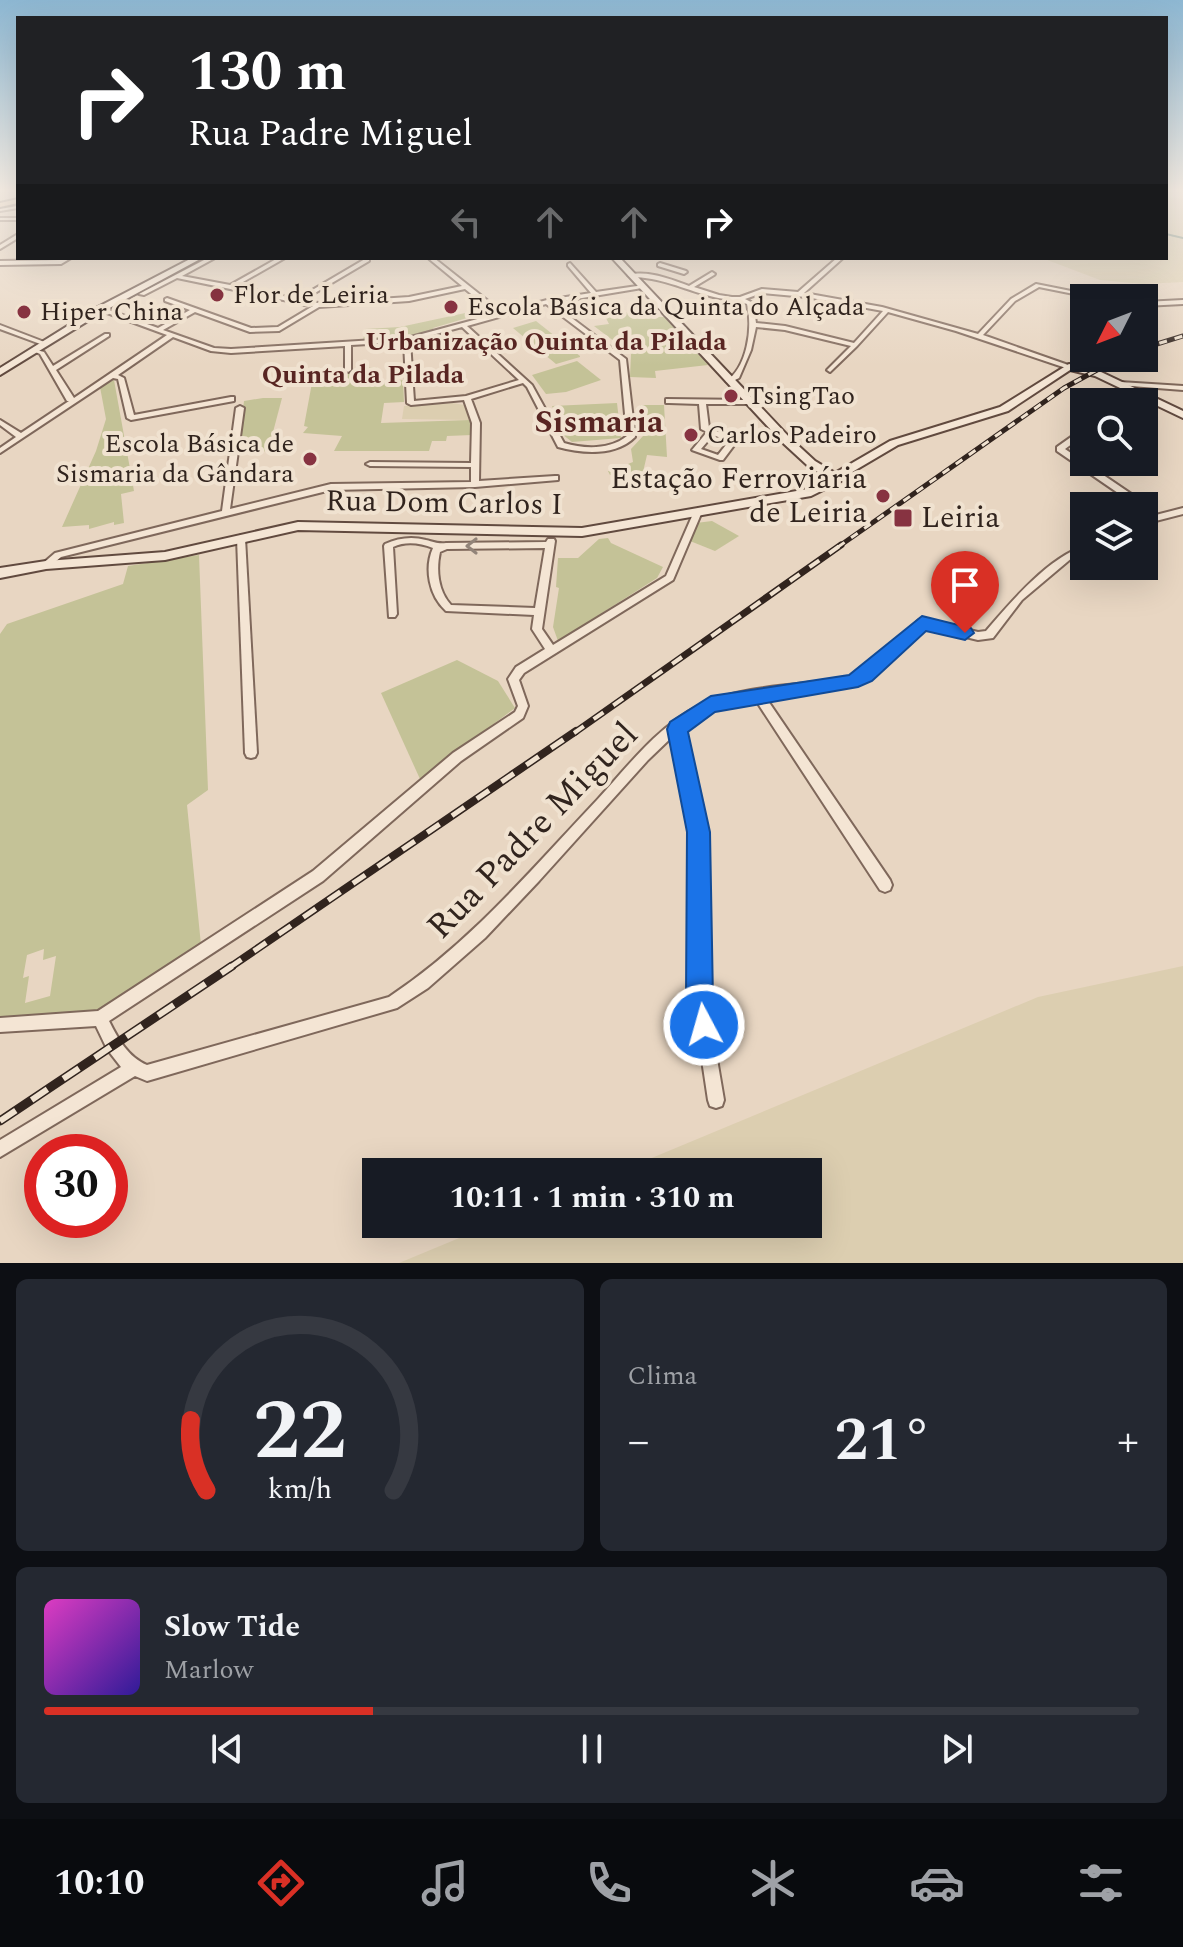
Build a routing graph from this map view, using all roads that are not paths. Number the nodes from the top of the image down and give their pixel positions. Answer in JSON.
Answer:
{"nodes":[{"id":1,"x":64,"y":260,"type":"edge"},
{"id":2,"x":194,"y":260,"type":"edge"},
{"id":3,"x":208,"y":260,"type":"edge"},
{"id":4,"x":278,"y":260,"type":"edge"},
{"id":5,"x":367,"y":260,"type":"dead end"},
{"id":6,"x":433,"y":260,"type":"edge"},
{"id":7,"x":618,"y":260,"type":"edge"},
{"id":8,"x":664,"y":260,"type":"edge"},
{"id":9,"x":838,"y":260,"type":"edge"},
{"id":10,"x":0,"y":263,"type":"edge"},
{"id":11,"x":570,"y":265,"type":"dead end"},
{"id":12,"x":660,"y":265,"type":"junction"},
{"id":13,"x":684,"y":272,"type":"dead end"},
{"id":14,"x":652,"y":273,"type":"junction"},
{"id":15,"x":712,"y":274,"type":"dead end"},
{"id":16,"x":631,"y":275,"type":"junction"},
{"id":17,"x":176,"y":276,"type":"junction"},
{"id":18,"x":642,"y":286,"type":"junction"},
{"id":19,"x":466,"y":287,"type":"junction"},
{"id":20,"x":691,"y":287,"type":"junction"},
{"id":21,"x":229,"y":288,"type":"junction"},
{"id":22,"x":1070,"y":291,"type":"edge"},
{"id":23,"x":142,"y":294,"type":"dead end"},
{"id":24,"x":595,"y":294,"type":"junction"},
{"id":25,"x":798,"y":295,"type":"junction"},
{"id":26,"x":740,"y":299,"type":"junction"},
{"id":27,"x":167,"y":300,"type":"dead end"},
{"id":28,"x":296,"y":302,"type":"junction"},
{"id":29,"x":547,"y":302,"type":"junction"},
{"id":30,"x":1183,"y":302,"type":"edge"},
{"id":31,"x":1158,"y":303,"type":"edge"},
{"id":32,"x":318,"y":305,"type":"junction"},
{"id":33,"x":101,"y":309,"type":"junction"},
{"id":34,"x":195,"y":310,"type":"junction"},
{"id":35,"x":885,"y":312,"type":"junction"},
{"id":36,"x":501,"y":315,"type":"junction"},
{"id":37,"x":756,"y":325,"type":"junction"},
{"id":38,"x":464,"y":326,"type":"junction"},
{"id":39,"x":0,"y":327,"type":"edge"},
{"id":40,"x":158,"y":330,"type":"junction"},
{"id":41,"x":107,"y":335,"type":"dead end"},
{"id":42,"x":172,"y":335,"type":"junction"},
{"id":43,"x":980,"y":335,"type":"junction"},
{"id":44,"x":407,"y":340,"type":"junction"},
{"id":45,"x":45,"y":344,"type":"junction"},
{"id":46,"x":348,"y":344,"type":"junction"},
{"id":47,"x":855,"y":345,"type":"junction"},
{"id":48,"x":35,"y":350,"type":"junction"},
{"id":49,"x":1070,"y":366,"type":"edge"},
{"id":50,"x":1070,"y":369,"type":"edge"},
{"id":51,"x":51,"y":370,"type":"junction"},
{"id":52,"x":348,"y":370,"type":"dead end"},
{"id":53,"x":830,"y":370,"type":"dead end"},
{"id":54,"x":0,"y":372,"type":"edge"},
{"id":55,"x":1088,"y":372,"type":"edge"},
{"id":56,"x":115,"y":376,"type":"junction"},
{"id":57,"x":525,"y":380,"type":"junction"},
{"id":58,"x":729,"y":381,"type":"junction"},
{"id":59,"x":1120,"y":384,"type":"junction"},
{"id":60,"x":1128,"y":388,"type":"edge"},
{"id":61,"x":1183,"y":388,"type":"edge"},
{"id":62,"x":467,"y":398,"type":"junction"},
{"id":63,"x":231,"y":399,"type":"dead end"},
{"id":64,"x":75,"y":400,"type":"junction"},
{"id":65,"x":669,"y":401,"type":"dead end"},
{"id":66,"x":702,"y":402,"type":"junction"},
{"id":67,"x":749,"y":402,"type":"junction"},
{"id":68,"x":1158,"y":402,"type":"edge"},
{"id":69,"x":240,"y":408,"type":"dead end"},
{"id":70,"x":1183,"y":415,"type":"edge"},
{"id":71,"x":0,"y":422,"type":"edge"},
{"id":72,"x":711,"y":433,"type":"dead end"},
{"id":73,"x":19,"y":435,"type":"junction"},
{"id":74,"x":1070,"y":442,"type":"edge"},
{"id":75,"x":0,"y":451,"type":"edge"},
{"id":76,"x":1070,"y":456,"type":"edge"},
{"id":77,"x":370,"y":464,"type":"dead end"},
{"id":78,"x":475,"y":465,"type":"junction"},
{"id":79,"x":1099,"y":476,"type":"edge"},
{"id":80,"x":555,"y":478,"type":"dead end"},
{"id":81,"x":837,"y":479,"type":"junction"},
{"id":82,"x":475,"y":484,"type":"junction"},
{"id":83,"x":1123,"y":492,"type":"edge"},
{"id":84,"x":226,"y":511,"type":"junction"},
{"id":85,"x":1183,"y":511,"type":"edge"},
{"id":86,"x":697,"y":514,"type":"junction"},
{"id":87,"x":1159,"y":517,"type":"edge"},
{"id":88,"x":241,"y":538,"type":"junction"},
{"id":89,"x":552,"y":539,"type":"junction"},
{"id":90,"x":440,"y":548,"type":"junction"},
{"id":91,"x":1070,"y":555,"type":"edge"},
{"id":92,"x":75,"y":557,"type":"junction"},
{"id":93,"x":0,"y":573,"type":"edge"},
{"id":94,"x":540,"y":612,"type":"junction"},
{"id":95,"x":392,"y":614,"type":"dead end"},
{"id":96,"x":551,"y":650,"type":"junction"},
{"id":97,"x":759,"y":696,"type":"junction"},
{"id":98,"x":677,"y":729,"type":"junction"},
{"id":99,"x":251,"y":753,"type":"dead end"},
{"id":100,"x":885,"y":885,"type":"dead end"},
{"id":101,"x":100,"y":1018,"type":"junction"},
{"id":102,"x":0,"y":1025,"type":"edge"},
{"id":103,"x":132,"y":1069,"type":"junction"},
{"id":104,"x":716,"y":1100,"type":"dead end"},
{"id":105,"x":0,"y":1149,"type":"edge"}],
"edges":[{"from":1,"to":10,"type":"street"},
{"from":2,"to":33,"type":"main road"},
{"from":3,"to":17,"type":"street"},
{"from":4,"to":21,"type":"street"},
{"from":5,"to":28,"type":"street"},
{"from":6,"to":19,"type":"street"},
{"from":7,"to":16,"type":"main road"},
{"from":8,"to":12,"type":"street"},
{"from":9,"to":25,"type":"street"},
{"from":11,"to":24,"type":"street"},
{"from":12,"to":13,"type":"street"},
{"from":12,"to":14,"type":"street"},
{"from":14,"to":16,"type":"street"},
{"from":14,"to":20,"type":"street"},
{"from":15,"to":20,"type":"street"},
{"from":16,"to":18,"type":"main road"},
{"from":17,"to":21,"type":"street"},
{"from":17,"to":23,"type":"street"},
{"from":18,"to":24,"type":"street"},
{"from":18,"to":58,"type":"main road"},
{"from":19,"to":32,"type":"street"},
{"from":19,"to":36,"type":"street"},
{"from":20,"to":26,"type":"street"},
{"from":21,"to":28,"type":"street"},
{"from":22,"to":43,"type":"street"},
{"from":24,"to":29,"type":"street"},
{"from":25,"to":26,"type":"street"},
{"from":25,"to":35,"type":"street"},
{"from":26,"to":37,"type":"street"},
{"from":27,"to":34,"type":"street"},
{"from":28,"to":32,"type":"street"},
{"from":29,"to":36,"type":"street"},
{"from":29,"to":57,"type":"street"},
{"from":30,"to":31,"type":"street"},
{"from":32,"to":34,"type":"street"},
{"from":33,"to":40,"type":"street"},
{"from":33,"to":45,"type":"main road"},
{"from":34,"to":40,"type":"street"},
{"from":35,"to":43,"type":"street"},
{"from":35,"to":47,"type":"street"},
{"from":36,"to":38,"type":"street"},
{"from":37,"to":47,"type":"street"},
{"from":37,"to":58,"type":"street"},
{"from":38,"to":44,"type":"street"},
{"from":38,"to":57,"type":"street"},
{"from":39,"to":45,"type":"street"},
{"from":40,"to":42,"type":"street"},
{"from":41,"to":51,"type":"street"},
{"from":42,"to":46,"type":"street"},
{"from":42,"to":56,"type":"street"},
{"from":43,"to":49,"type":"street"},
{"from":44,"to":46,"type":"street"},
{"from":44,"to":62,"type":"street"},
{"from":45,"to":48,"type":"main road"},
{"from":46,"to":52,"type":"street"},
{"from":47,"to":53,"type":"street"},
{"from":48,"to":51,"type":"street"},
{"from":48,"to":54,"type":"main road"},
{"from":50,"to":81,"type":"main road","name":"Rua Dom Carlos I"},
{"from":51,"to":64,"type":"street"},
{"from":55,"to":59,"type":"main road"},
{"from":56,"to":63,"type":"street"},
{"from":56,"to":64,"type":"street"},
{"from":57,"to":62,"type":"street"},
{"from":58,"to":67,"type":"main road"},
{"from":59,"to":60,"type":"main road"},
{"from":59,"to":61,"type":"street"},
{"from":62,"to":78,"type":"street"},
{"from":64,"to":73,"type":"street"},
{"from":65,"to":66,"type":"street"},
{"from":66,"to":67,"type":"street"},
{"from":66,"to":72,"type":"street"},
{"from":67,"to":81,"type":"main road"},
{"from":68,"to":70,"type":"main road"},
{"from":69,"to":84,"type":"street"},
{"from":71,"to":73,"type":"street"},
{"from":73,"to":75,"type":"street"},
{"from":74,"to":76,"type":"street"},
{"from":77,"to":78,"type":"street"},
{"from":78,"to":82,"type":"street"},
{"from":79,"to":83,"type":"street"},
{"from":80,"to":82,"type":"street"},
{"from":81,"to":86,"type":"main road","name":"Rua Dom Carlos I"},
{"from":82,"to":84,"type":"street"},
{"from":84,"to":92,"type":"street"},
{"from":85,"to":87,"type":"street"},
{"from":86,"to":89,"type":"main road","name":"Rua Dom Carlos I"},
{"from":86,"to":96,"type":"street"},
{"from":88,"to":89,"type":"main road","name":"Rua Dom Carlos I"},
{"from":88,"to":92,"type":"main road","name":"Rua Dom Carlos I"},
{"from":88,"to":99,"type":"street"},
{"from":89,"to":90,"type":"street","one_way":true},
{"from":89,"to":94,"type":"street"},
{"from":90,"to":94,"type":"street"},
{"from":90,"to":95,"type":"street"},
{"from":91,"to":97,"type":"street","name":"Rua Padre Miguel"},
{"from":92,"to":93,"type":"main road","name":"Rua Dom Carlos I"},
{"from":94,"to":96,"type":"street"},
{"from":96,"to":101,"type":"street"},
{"from":97,"to":98,"type":"street","name":"Rua Padre Miguel"},
{"from":97,"to":100,"type":"street"},
{"from":98,"to":103,"type":"street","name":"Rua Padre Miguel"},
{"from":98,"to":104,"type":"street"},
{"from":101,"to":102,"type":"street"},
{"from":101,"to":103,"type":"street"},
{"from":103,"to":105,"type":"street"}]}
